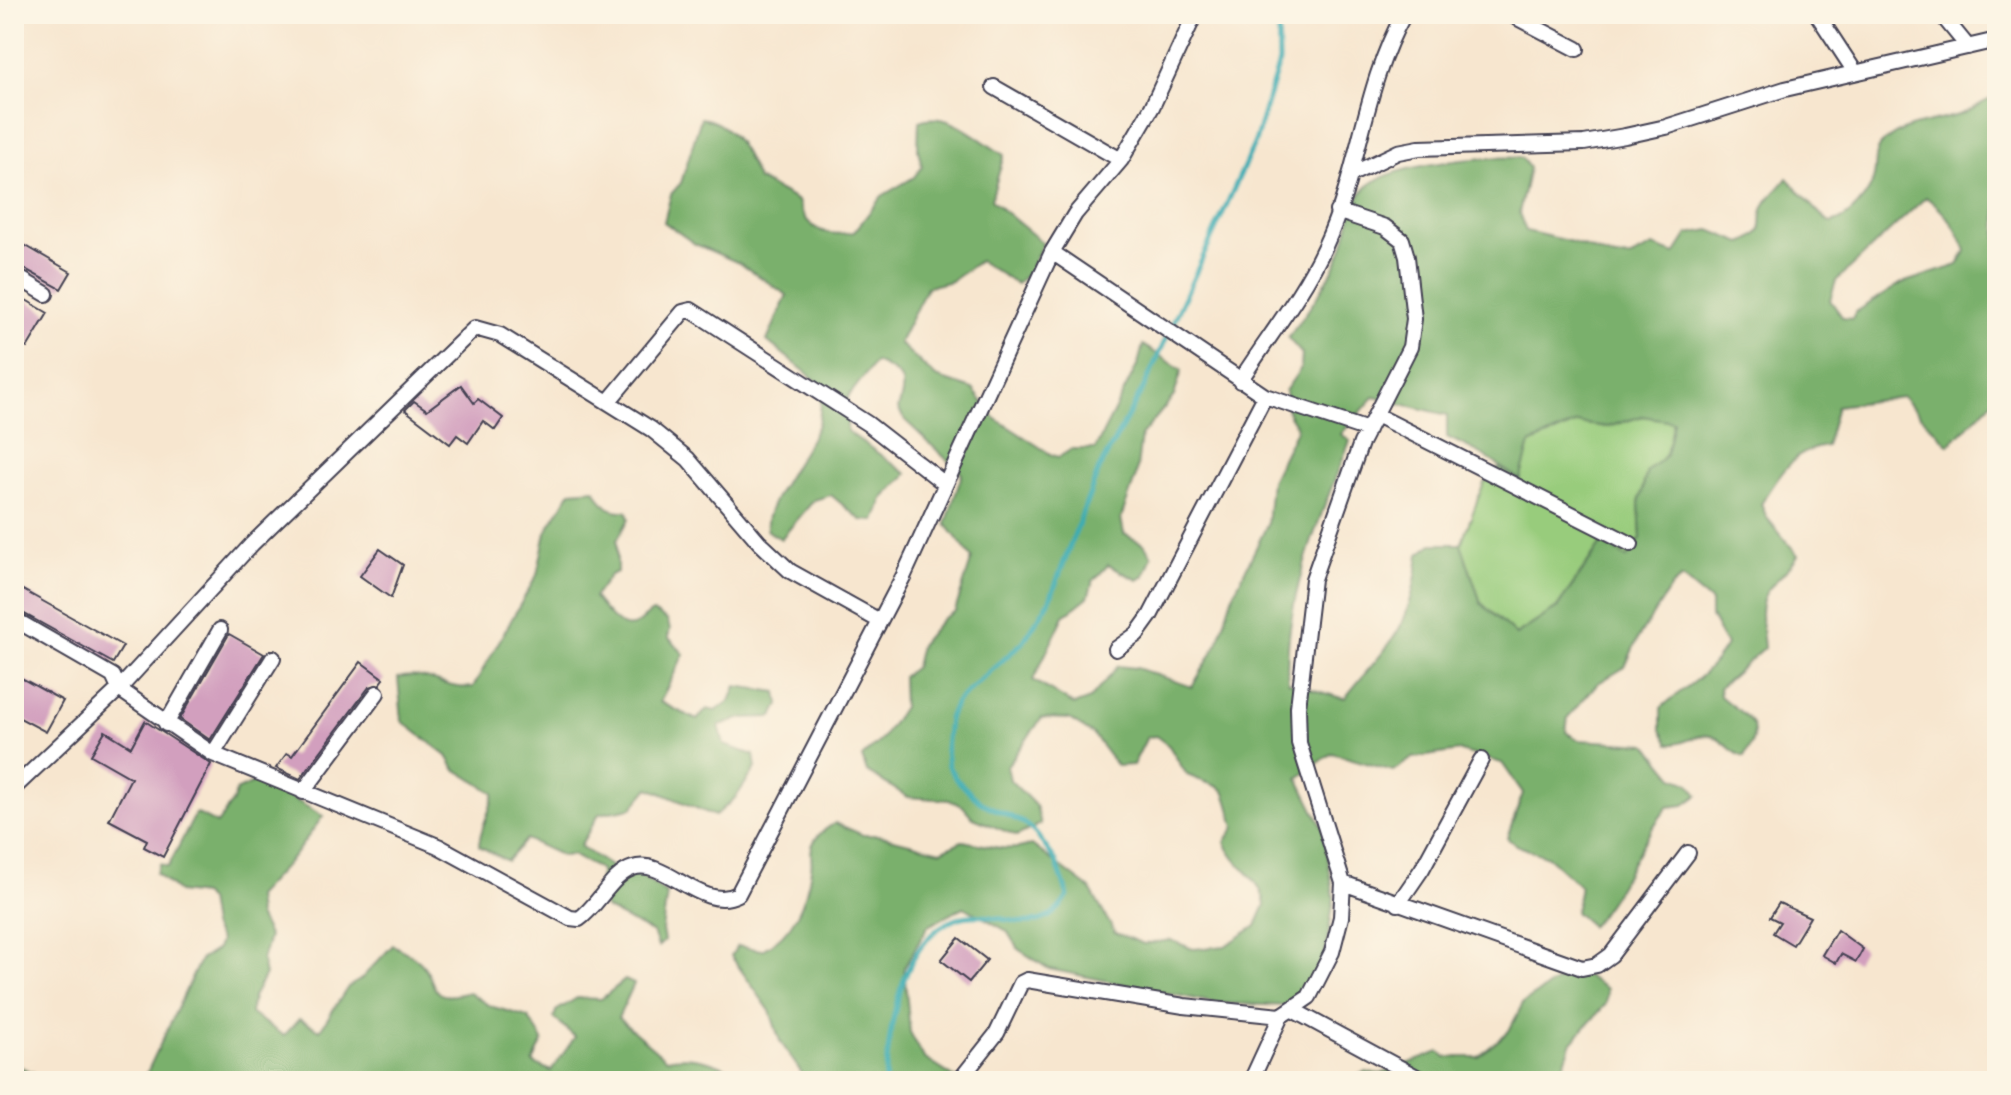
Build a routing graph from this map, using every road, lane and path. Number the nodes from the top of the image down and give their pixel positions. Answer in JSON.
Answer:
{"nodes":[{"id":1,"x":1195,"y":14,"type":"edge"},
{"id":2,"x":1404,"y":14,"type":"edge"},
{"id":3,"x":1510,"y":14,"type":"edge"},
{"id":4,"x":1817,"y":14,"type":"edge"},
{"id":5,"x":1941,"y":14,"type":"edge"},
{"id":6,"x":1997,"y":40,"type":"edge"},
{"id":7,"x":1968,"y":47,"type":"junction"},
{"id":8,"x":1577,"y":49,"type":"dead end"},
{"id":9,"x":1855,"y":72,"type":"junction"},
{"id":10,"x":994,"y":87,"type":"dead end"},
{"id":11,"x":1121,"y":160,"type":"junction"},
{"id":12,"x":1350,"y":175,"type":"junction"},
{"id":13,"x":1337,"y":211,"type":"junction"},
{"id":14,"x":1052,"y":252,"type":"junction"},
{"id":15,"x":14,"y":275,"type":"edge"},
{"id":16,"x":46,"y":294,"type":"dead end"},
{"id":17,"x":1240,"y":381,"type":"junction"},
{"id":18,"x":1265,"y":396,"type":"junction"},
{"id":19,"x":608,"y":402,"type":"junction"},
{"id":20,"x":1376,"y":415,"type":"junction"},
{"id":21,"x":1368,"y":430,"type":"junction"},
{"id":22,"x":945,"y":484,"type":"junction"},
{"id":23,"x":1631,"y":544,"type":"dead end"},
{"id":24,"x":14,"y":619,"type":"edge"},
{"id":25,"x":878,"y":620,"type":"junction"},
{"id":26,"x":220,"y":630,"type":"dead end"},
{"id":27,"x":1116,"y":649,"type":"dead end"},
{"id":28,"x":273,"y":658,"type":"dead end"},
{"id":29,"x":119,"y":689,"type":"junction"},
{"id":30,"x":377,"y":693,"type":"dead end"},
{"id":31,"x":166,"y":724,"type":"junction"},
{"id":32,"x":213,"y":754,"type":"junction"},
{"id":33,"x":1481,"y":760,"type":"dead end"},
{"id":34,"x":14,"y":788,"type":"edge"},
{"id":35,"x":303,"y":792,"type":"junction"},
{"id":36,"x":1688,"y":853,"type":"dead end"},
{"id":37,"x":1343,"y":883,"type":"junction"},
{"id":38,"x":1398,"y":904,"type":"junction"},
{"id":39,"x":1287,"y":1013,"type":"junction"},
{"id":40,"x":959,"y":1081,"type":"edge"},
{"id":41,"x":1251,"y":1081,"type":"edge"},
{"id":42,"x":1424,"y":1081,"type":"edge"}],
"edges":[{"from":1,"to":11,"type":"street"},
{"from":2,"to":12,"type":"street"},
{"from":3,"to":8,"type":"street"},
{"from":4,"to":9,"type":"street"},
{"from":5,"to":7,"type":"street"},
{"from":6,"to":7,"type":"street"},
{"from":7,"to":9,"type":"street"},
{"from":9,"to":12,"type":"street"},
{"from":10,"to":11,"type":"street"},
{"from":11,"to":14,"type":"street"},
{"from":12,"to":13,"type":"street"},
{"from":13,"to":17,"type":"street"},
{"from":13,"to":20,"type":"street"},
{"from":14,"to":17,"type":"street"},
{"from":14,"to":22,"type":"street"},
{"from":15,"to":16,"type":"street"},
{"from":17,"to":18,"type":"street"},
{"from":18,"to":21,"type":"street"},
{"from":18,"to":27,"type":"street"},
{"from":19,"to":22,"type":"street"},
{"from":19,"to":25,"type":"street"},
{"from":19,"to":29,"type":"street"},
{"from":20,"to":21,"type":"street"},
{"from":20,"to":23,"type":"street"},
{"from":21,"to":37,"type":"street"},
{"from":22,"to":25,"type":"street"},
{"from":24,"to":29,"type":"street"},
{"from":25,"to":35,"type":"street"},
{"from":26,"to":31,"type":"street"},
{"from":28,"to":32,"type":"street"},
{"from":29,"to":31,"type":"street"},
{"from":29,"to":34,"type":"street"},
{"from":30,"to":35,"type":"street"},
{"from":31,"to":32,"type":"street"},
{"from":32,"to":35,"type":"street"},
{"from":33,"to":38,"type":"street"},
{"from":36,"to":38,"type":"street"},
{"from":37,"to":38,"type":"street"},
{"from":37,"to":39,"type":"street"},
{"from":39,"to":40,"type":"street"},
{"from":39,"to":41,"type":"street"},
{"from":39,"to":42,"type":"street"}]}
